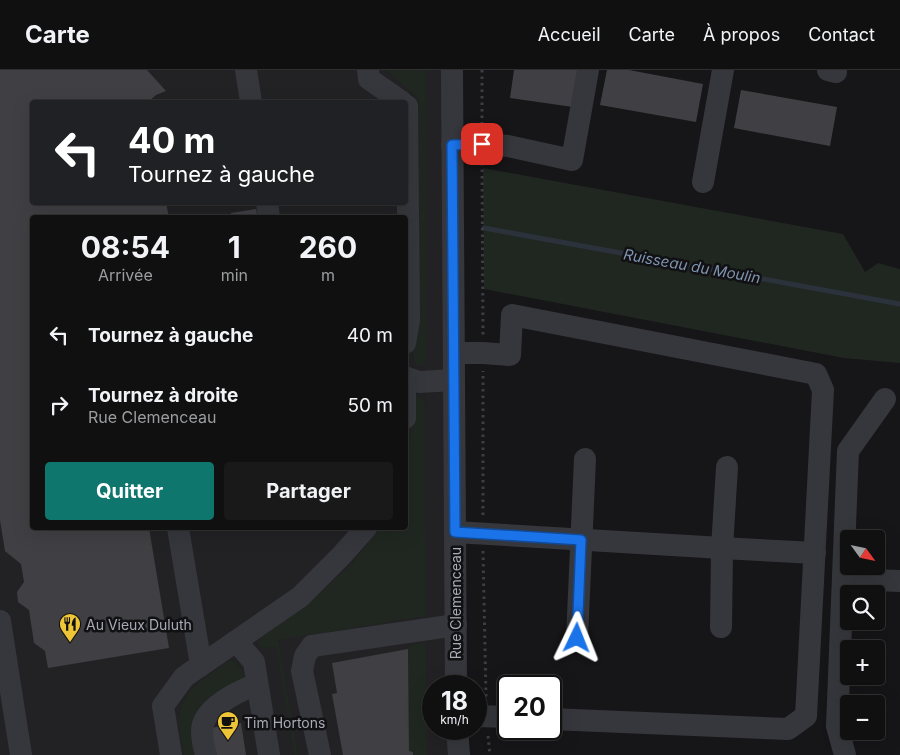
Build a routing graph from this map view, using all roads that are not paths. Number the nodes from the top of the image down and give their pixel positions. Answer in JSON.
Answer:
{"nodes":[{"id":1,"x":246,"y":70,"type":"edge"},
{"id":2,"x":368,"y":70,"type":"edge"},
{"id":3,"x":452,"y":70,"type":"edge"},
{"id":4,"x":588,"y":70,"type":"edge"},
{"id":5,"x":724,"y":70,"type":"edge"},
{"id":6,"x":251,"y":100,"type":"edge"},
{"id":7,"x":399,"y":100,"type":"edge"},
{"id":8,"x":452,"y":145,"type":"junction"},
{"id":9,"x":703,"y":182,"type":"dead end"},
{"id":10,"x":408,"y":205,"type":"edge"},
{"id":11,"x":408,"y":326,"type":"edge"},
{"id":12,"x":454,"y":353,"type":"junction"},
{"id":13,"x":408,"y":378,"type":"edge"},
{"id":14,"x":454,"y":380,"type":"junction"},
{"id":15,"x":885,"y":399,"type":"edge"},
{"id":16,"x":585,"y":459,"type":"dead end"},
{"id":17,"x":727,"y":467,"type":"dead end"},
{"id":18,"x":178,"y":530,"type":"edge"},
{"id":19,"x":364,"y":530,"type":"edge"},
{"id":20,"x":455,"y":532,"type":"junction"},
{"id":21,"x":581,"y":540,"type":"junction"},
{"id":22,"x":722,"y":548,"type":"junction"},
{"id":23,"x":814,"y":553,"type":"junction"},
{"id":24,"x":843,"y":579,"type":"junction"},
{"id":25,"x":900,"y":581,"type":"edge"},
{"id":26,"x":0,"y":621,"type":"edge"},
{"id":27,"x":456,"y":625,"type":"junction"},
{"id":28,"x":721,"y":628,"type":"dead end"},
{"id":29,"x":577,"y":638,"type":"dead end"},
{"id":30,"x":236,"y":641,"type":"junction"},
{"id":31,"x":201,"y":665,"type":"junction"},
{"id":32,"x":456,"y":675,"type":"edge"},
{"id":33,"x":257,"y":684,"type":"junction"},
{"id":34,"x":562,"y":719,"type":"edge"},
{"id":35,"x":458,"y":740,"type":"edge"},
{"id":36,"x":21,"y":755,"type":"edge"},
{"id":37,"x":171,"y":755,"type":"edge"},
{"id":38,"x":206,"y":755,"type":"edge"},
{"id":39,"x":269,"y":755,"type":"edge"},
{"id":40,"x":320,"y":755,"type":"edge"},
{"id":41,"x":459,"y":755,"type":"edge"},
{"id":42,"x":845,"y":755,"type":"edge"}],
"edges":[{"from":1,"to":6,"type":"street"},
{"from":2,"to":7,"type":"street"},
{"from":3,"to":8,"type":"street","name":"Rue Clemenceau"},
{"from":4,"to":8,"type":"street"},
{"from":5,"to":9,"type":"street"},
{"from":8,"to":12,"type":"street","name":"Rue Clemenceau"},
{"from":10,"to":11,"type":"street"},
{"from":12,"to":14,"type":"street","name":"Rue Clemenceau"},
{"from":12,"to":23,"type":"street"},
{"from":13,"to":14,"type":"street"},
{"from":14,"to":20,"type":"street","name":"Rue Clemenceau"},
{"from":15,"to":24,"type":"street"},
{"from":16,"to":21,"type":"street"},
{"from":17,"to":22,"type":"street"},
{"from":18,"to":31,"type":"street"},
{"from":19,"to":30,"type":"street"},
{"from":20,"to":21,"type":"street"},
{"from":20,"to":27,"type":"street","name":"Rue Clemenceau"},
{"from":21,"to":22,"type":"street"},
{"from":21,"to":29,"type":"street"},
{"from":22,"to":23,"type":"street"},
{"from":22,"to":28,"type":"street"},
{"from":23,"to":34,"type":"street"},
{"from":24,"to":25,"type":"street"},
{"from":24,"to":42,"type":"street"},
{"from":26,"to":36,"type":"street"},
{"from":27,"to":32,"type":"street","name":"Rue Clemenceau"},
{"from":27,"to":40,"type":"street"},
{"from":30,"to":31,"type":"street"},
{"from":30,"to":33,"type":"street"},
{"from":31,"to":37,"type":"street"},
{"from":33,"to":38,"type":"street"},
{"from":33,"to":39,"type":"street"},
{"from":35,"to":41,"type":"street"}]}
